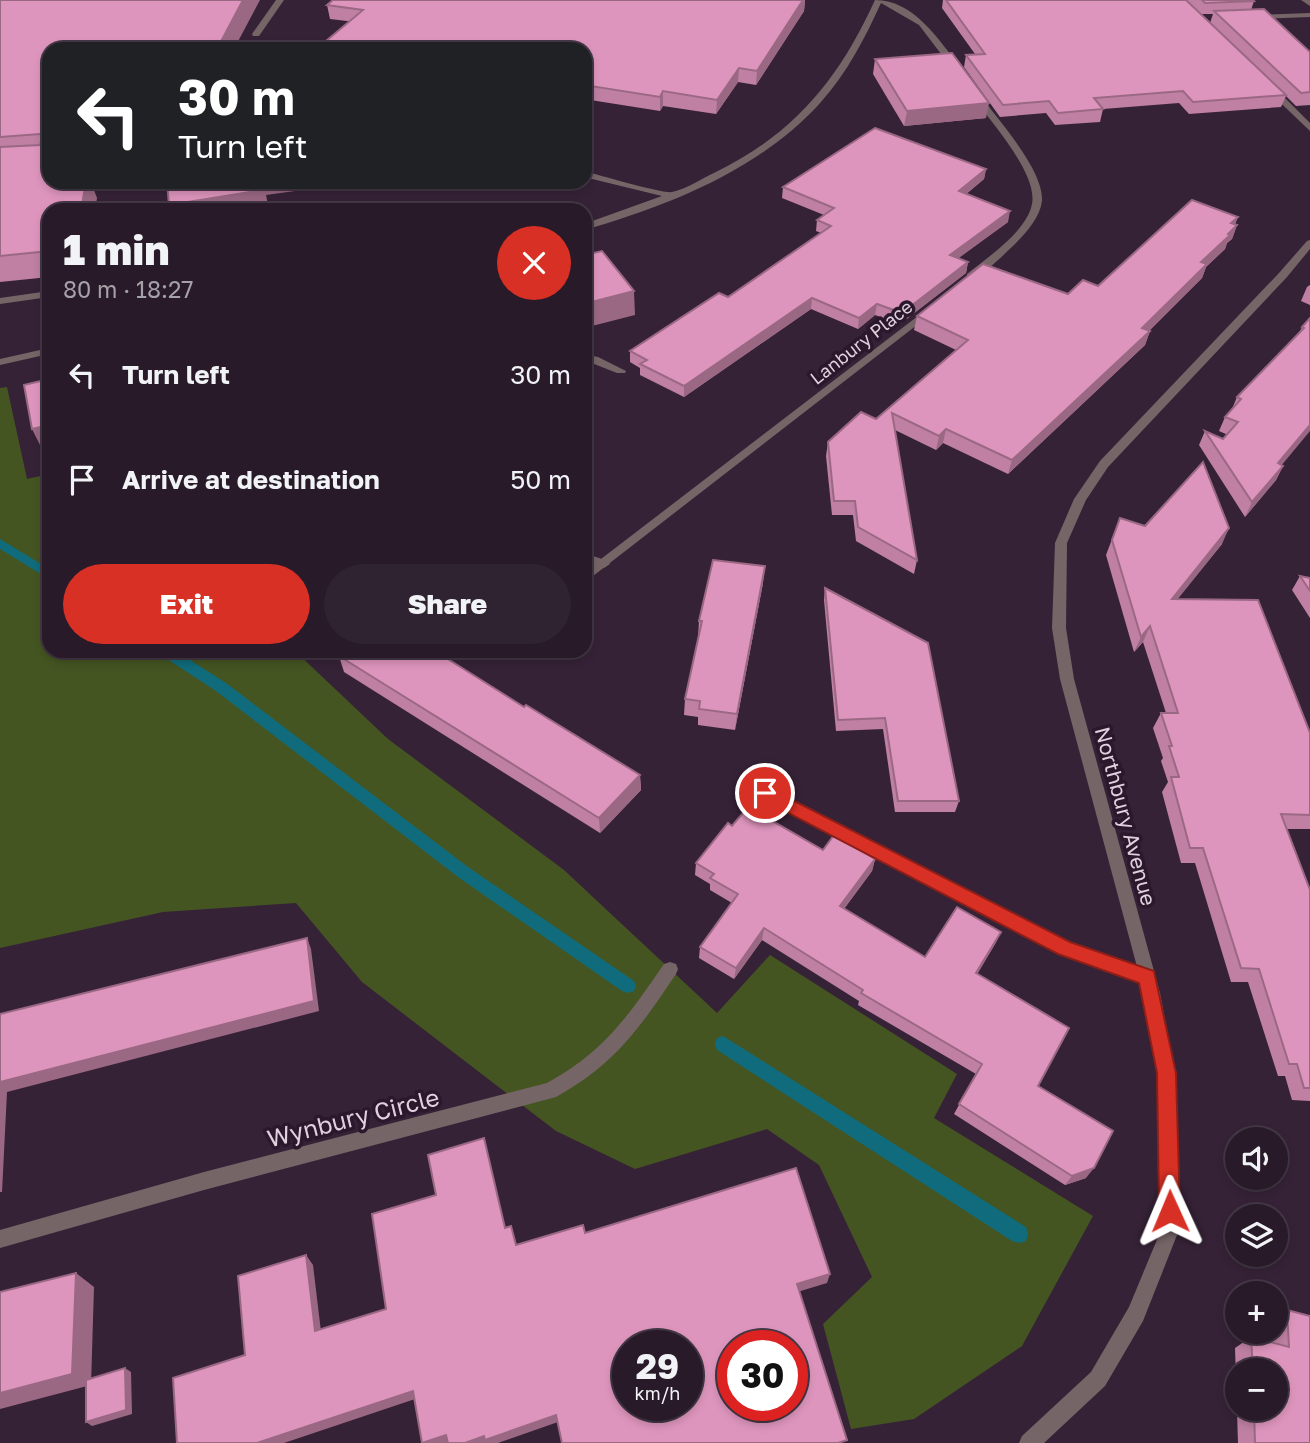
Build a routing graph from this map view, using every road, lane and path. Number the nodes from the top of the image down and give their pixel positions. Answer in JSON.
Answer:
{"nodes":[{"id":1,"x":280,"y":0,"type":"edge"},
{"id":2,"x":881,"y":0,"type":"edge"},
{"id":3,"x":1305,"y":0,"type":"edge"},
{"id":4,"x":1310,"y":4,"type":"edge"},
{"id":5,"x":1310,"y":15,"type":"edge"},
{"id":6,"x":1238,"y":17,"type":"edge"},
{"id":7,"x":256,"y":34,"type":"dead end"},
{"id":8,"x":1265,"y":83,"type":"edge"},
{"id":9,"x":1310,"y":128,"type":"edge"},
{"id":10,"x":592,"y":176,"type":"edge"},
{"id":11,"x":672,"y":196,"type":"junction"},
{"id":12,"x":592,"y":224,"type":"edge"},
{"id":13,"x":1310,"y":243,"type":"edge"},
{"id":14,"x":964,"y":283,"type":"edge"},
{"id":15,"x":42,"y":294,"type":"edge"},
{"id":16,"x":943,"y":300,"type":"edge"},
{"id":17,"x":0,"y":301,"type":"edge"},
{"id":18,"x":42,"y":353,"type":"edge"},
{"id":19,"x":592,"y":359,"type":"edge"},
{"id":20,"x":0,"y":362,"type":"edge"},
{"id":21,"x":621,"y":371,"type":"dead end"},
{"id":22,"x":592,"y":560,"type":"edge"},
{"id":23,"x":604,"y":564,"type":"junction"},
{"id":24,"x":592,"y":573,"type":"edge"},
{"id":25,"x":765,"y":793,"type":"dead end"},
{"id":26,"x":670,"y":969,"type":"dead end"},
{"id":27,"x":1147,"y":977,"type":"junction"},
{"id":28,"x":0,"y":1239,"type":"edge"},
{"id":29,"x":1029,"y":1443,"type":"edge"}],
"edges":[{"from":1,"to":7,"type":"street"},
{"from":2,"to":11,"type":"street"},
{"from":2,"to":14,"type":"street"},
{"from":3,"to":4,"type":"street"},
{"from":5,"to":6,"type":"street"},
{"from":8,"to":9,"type":"street"},
{"from":10,"to":11,"type":"street"},
{"from":11,"to":12,"type":"street"},
{"from":13,"to":27,"type":"street","name":"Northbury Avenue"},
{"from":15,"to":17,"type":"street"},
{"from":16,"to":23,"type":"street","name":"Lanbury Place"},
{"from":18,"to":20,"type":"street"},
{"from":19,"to":21,"type":"street"},
{"from":22,"to":23,"type":"street"},
{"from":23,"to":24,"type":"street","name":"Lanbury Place"},
{"from":25,"to":27,"type":"street"},
{"from":26,"to":28,"type":"street","name":"Wynbury Circle"},
{"from":27,"to":29,"type":"street","name":"Northbury Avenue"}]}
